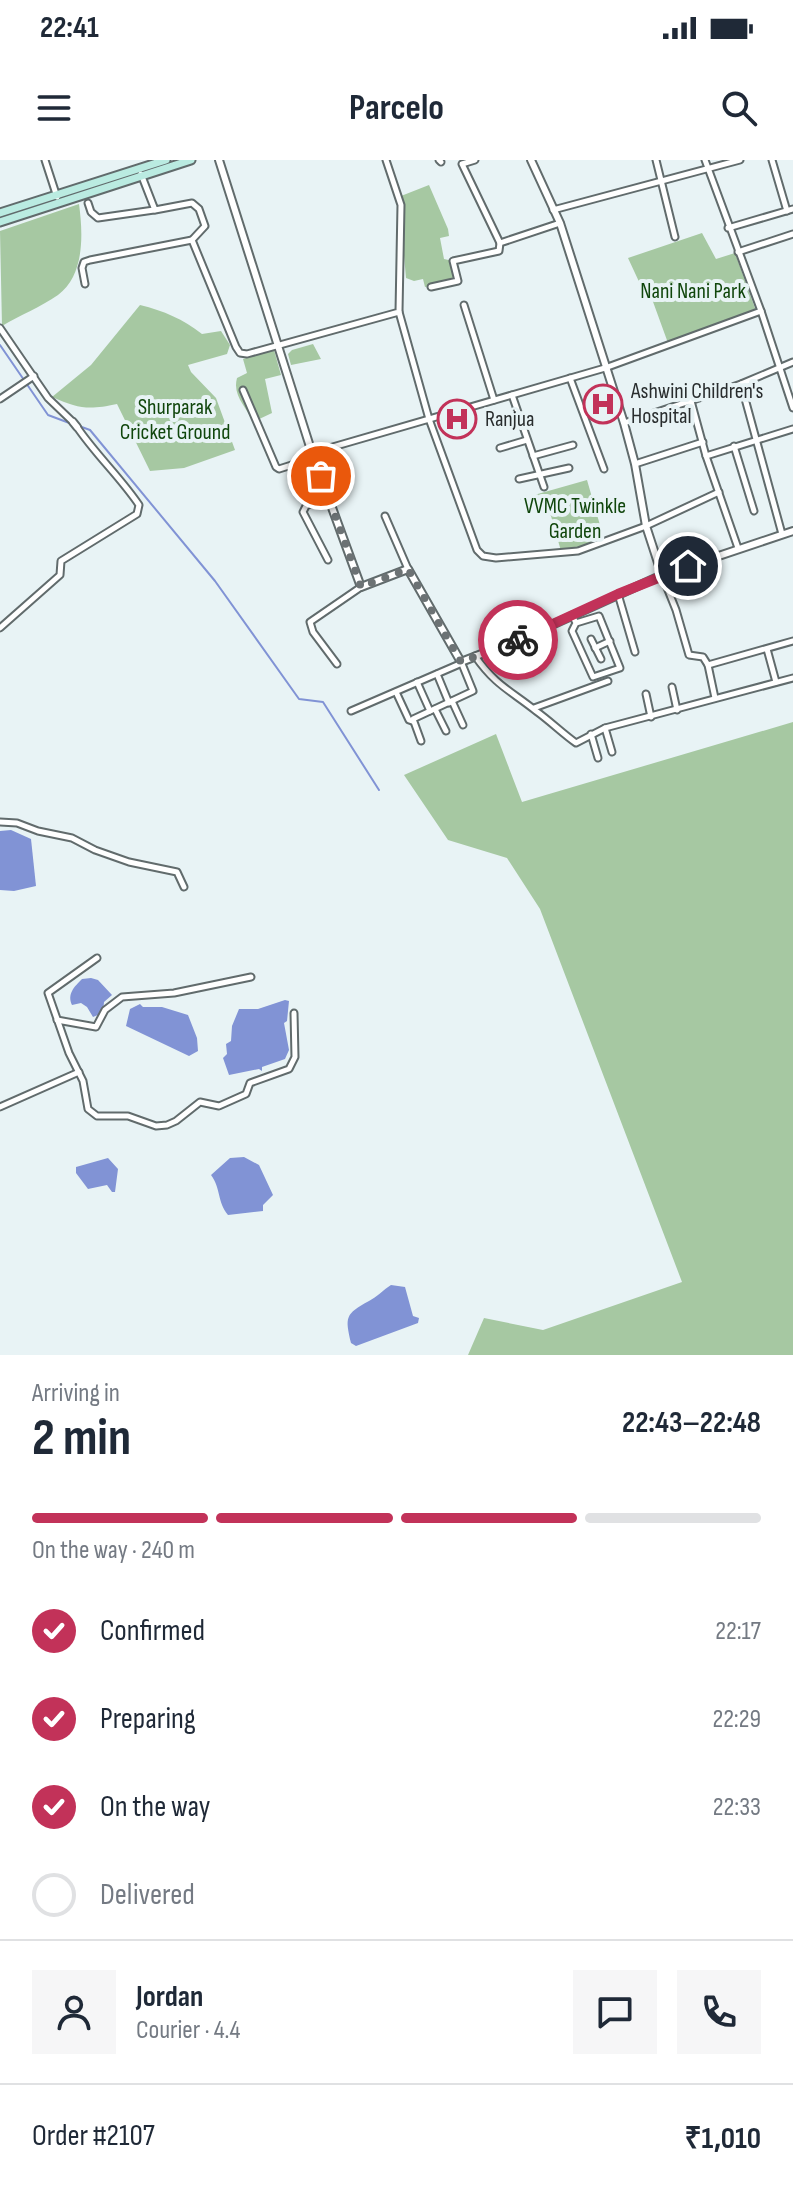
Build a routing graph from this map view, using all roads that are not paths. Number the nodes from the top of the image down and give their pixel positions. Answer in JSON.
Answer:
{"nodes":[{"id":1,"x":45,"y":160,"type":"edge"},
{"id":2,"x":166,"y":160,"type":"edge"},
{"id":3,"x":191,"y":160,"type":"edge"},
{"id":4,"x":219,"y":160,"type":"edge"},
{"id":5,"x":386,"y":160,"type":"edge"},
{"id":6,"x":475,"y":160,"type":"edge"},
{"id":7,"x":531,"y":160,"type":"edge"},
{"id":8,"x":656,"y":160,"type":"edge"},
{"id":9,"x":705,"y":160,"type":"edge"},
{"id":10,"x":740,"y":160,"type":"edge"},
{"id":11,"x":772,"y":160,"type":"edge"},
{"id":12,"x":708,"y":169,"type":"junction"},
{"id":13,"x":140,"y":173,"type":"junction"},
{"id":14,"x":661,"y":181,"type":"junction"},
{"id":15,"x":78,"y":192,"type":"junction"},
{"id":16,"x":56,"y":194,"type":"junction"},
{"id":17,"x":59,"y":203,"type":"junction"},
{"id":18,"x":88,"y":203,"type":"dead end"},
{"id":19,"x":155,"y":210,"type":"junction"},
{"id":20,"x":553,"y":210,"type":"junction"},
{"id":21,"x":790,"y":210,"type":"edge"},
{"id":22,"x":18,"y":212,"type":"junction"},
{"id":23,"x":0,"y":213,"type":"edge"},
{"id":24,"x":0,"y":222,"type":"edge"},
{"id":25,"x":560,"y":223,"type":"junction"},
{"id":26,"x":728,"y":228,"type":"junction"},
{"id":27,"x":793,"y":234,"type":"edge"},
{"id":28,"x":675,"y":237,"type":"dead end"},
{"id":29,"x":192,"y":240,"type":"junction"},
{"id":30,"x":500,"y":243,"type":"junction"},
{"id":31,"x":738,"y":252,"type":"junction"},
{"id":32,"x":85,"y":284,"type":"dead end"},
{"id":33,"x":431,"y":287,"type":"dead end"},
{"id":34,"x":464,"y":305,"type":"dead end"},
{"id":35,"x":761,"y":311,"type":"junction"},
{"id":36,"x":399,"y":312,"type":"junction"},
{"id":37,"x":0,"y":328,"type":"edge"},
{"id":38,"x":278,"y":344,"type":"junction"},
{"id":39,"x":793,"y":362,"type":"edge"},
{"id":40,"x":605,"y":368,"type":"junction"},
{"id":41,"x":780,"y":368,"type":"junction"},
{"id":42,"x":34,"y":376,"type":"junction"},
{"id":43,"x":570,"y":378,"type":"junction"},
{"id":44,"x":741,"y":384,"type":"junction"},
{"id":45,"x":243,"y":390,"type":"dead end"},
{"id":46,"x":512,"y":395,"type":"junction"},
{"id":47,"x":0,"y":399,"type":"edge"},
{"id":48,"x":494,"y":400,"type":"junction"},
{"id":49,"x":691,"y":401,"type":"junction"},
{"id":50,"x":793,"y":408,"type":"edge"},
{"id":51,"x":429,"y":419,"type":"junction"},
{"id":52,"x":624,"y":423,"type":"junction"},
{"id":53,"x":793,"y":429,"type":"edge"},
{"id":54,"x":755,"y":439,"type":"junction"},
{"id":55,"x":527,"y":440,"type":"junction"},
{"id":56,"x":703,"y":442,"type":"junction"},
{"id":57,"x":573,"y":445,"type":"dead end"},
{"id":58,"x":734,"y":446,"type":"junction"},
{"id":59,"x":500,"y":448,"type":"dead end"},
{"id":60,"x":313,"y":455,"type":"junction"},
{"id":61,"x":533,"y":456,"type":"junction"},
{"id":62,"x":706,"y":456,"type":"junction"},
{"id":63,"x":635,"y":464,"type":"junction"},
{"id":64,"x":569,"y":468,"type":"dead end"},
{"id":65,"x":604,"y":469,"type":"dead end"},
{"id":66,"x":540,"y":475,"type":"junction"},
{"id":67,"x":519,"y":479,"type":"dead end"},
{"id":68,"x":544,"y":487,"type":"dead end"},
{"id":69,"x":719,"y":492,"type":"junction"},
{"id":70,"x":327,"y":495,"type":"junction"},
{"id":71,"x":754,"y":511,"type":"dead end"},
{"id":72,"x":385,"y":516,"type":"dead end"},
{"id":73,"x":646,"y":526,"type":"junction"},
{"id":74,"x":793,"y":531,"type":"edge"},
{"id":75,"x":782,"y":534,"type":"junction"},
{"id":76,"x":738,"y":548,"type":"junction"},
{"id":77,"x":328,"y":560,"type":"dead end"},
{"id":78,"x":408,"y":569,"type":"junction"},
{"id":79,"x":662,"y":575,"type":"junction"},
{"id":80,"x":361,"y":587,"type":"junction"},
{"id":81,"x":618,"y":594,"type":"junction"},
{"id":82,"x":572,"y":615,"type":"junction"},
{"id":83,"x":576,"y":623,"type":"junction"},
{"id":84,"x":0,"y":628,"type":"edge"},
{"id":85,"x":591,"y":639,"type":"dead end"},
{"id":86,"x":610,"y":641,"type":"junction"},
{"id":87,"x":793,"y":641,"type":"edge"},
{"id":88,"x":595,"y":648,"type":"junction"},
{"id":89,"x":767,"y":649,"type":"junction"},
{"id":90,"x":635,"y":652,"type":"dead end"},
{"id":91,"x":475,"y":656,"type":"junction"},
{"id":92,"x":601,"y":659,"type":"dead end"},
{"id":93,"x":462,"y":663,"type":"junction"},
{"id":94,"x":337,"y":664,"type":"dead end"},
{"id":95,"x":708,"y":665,"type":"junction"},
{"id":96,"x":437,"y":674,"type":"junction"},
{"id":97,"x":793,"y":678,"type":"edge"},
{"id":98,"x":608,"y":681,"type":"dead end"},
{"id":99,"x":417,"y":682,"type":"junction"},
{"id":100,"x":776,"y":682,"type":"junction"},
{"id":101,"x":672,"y":687,"type":"dead end"},
{"id":102,"x":396,"y":692,"type":"junction"},
{"id":103,"x":646,"y":694,"type":"dead end"},
{"id":104,"x":715,"y":698,"type":"junction"},
{"id":105,"x":450,"y":702,"type":"junction"},
{"id":106,"x":533,"y":708,"type":"junction"},
{"id":107,"x":433,"y":710,"type":"junction"},
{"id":108,"x":677,"y":710,"type":"junction"},
{"id":109,"x":351,"y":711,"type":"dead end"},
{"id":110,"x":651,"y":717,"type":"junction"},
{"id":111,"x":412,"y":721,"type":"junction"},
{"id":112,"x":463,"y":725,"type":"dead end"},
{"id":113,"x":605,"y":728,"type":"junction"},
{"id":114,"x":446,"y":731,"type":"dead end"},
{"id":115,"x":591,"y":734,"type":"junction"},
{"id":116,"x":421,"y":741,"type":"dead end"},
{"id":117,"x":612,"y":752,"type":"dead end"},
{"id":118,"x":598,"y":758,"type":"dead end"},
{"id":119,"x":0,"y":822,"type":"edge"},
{"id":120,"x":184,"y":887,"type":"dead end"},
{"id":121,"x":97,"y":958,"type":"dead end"},
{"id":122,"x":251,"y":977,"type":"dead end"},
{"id":123,"x":294,"y":1013,"type":"dead end"},
{"id":124,"x":56,"y":1019,"type":"junction"},
{"id":125,"x":79,"y":1072,"type":"junction"},
{"id":126,"x":0,"y":1107,"type":"edge"}],
"edges":[{"from":1,"to":16,"type":"street"},
{"from":2,"to":13,"type":"main road"},
{"from":3,"to":13,"type":"main road"},
{"from":4,"to":38,"type":"street"},
{"from":5,"to":36,"type":"street"},
{"from":6,"to":30,"type":"street"},
{"from":7,"to":20,"type":"street"},
{"from":8,"to":14,"type":"street"},
{"from":9,"to":12,"type":"street"},
{"from":10,"to":12,"type":"street"},
{"from":11,"to":21,"type":"street"},
{"from":12,"to":14,"type":"street"},
{"from":12,"to":26,"type":"street"},
{"from":13,"to":15,"type":"main road"},
{"from":13,"to":19,"type":"street"},
{"from":14,"to":20,"type":"street"},
{"from":14,"to":28,"type":"street"},
{"from":15,"to":16,"type":"main road"},
{"from":15,"to":17,"type":"main road"},
{"from":16,"to":17,"type":"street"},
{"from":16,"to":22,"type":"main road"},
{"from":17,"to":22,"type":"main road"},
{"from":18,"to":19,"type":"street"},
{"from":19,"to":29,"type":"street"},
{"from":20,"to":25,"type":"street"},
{"from":21,"to":26,"type":"street"},
{"from":22,"to":23,"type":"main road"},
{"from":22,"to":24,"type":"main road"},
{"from":25,"to":30,"type":"street"},
{"from":25,"to":40,"type":"street"},
{"from":26,"to":31,"type":"street"},
{"from":27,"to":31,"type":"street"},
{"from":29,"to":32,"type":"street"},
{"from":29,"to":38,"type":"street"},
{"from":30,"to":33,"type":"street"},
{"from":31,"to":35,"type":"street"},
{"from":34,"to":48,"type":"street"},
{"from":35,"to":40,"type":"street"},
{"from":35,"to":41,"type":"street"},
{"from":36,"to":38,"type":"street"},
{"from":36,"to":51,"type":"street"},
{"from":37,"to":42,"type":"street"},
{"from":38,"to":60,"type":"street"},
{"from":39,"to":41,"type":"street"},
{"from":40,"to":43,"type":"street"},
{"from":40,"to":52,"type":"street"},
{"from":41,"to":44,"type":"street"},
{"from":41,"to":50,"type":"street"},
{"from":42,"to":47,"type":"street"},
{"from":42,"to":84,"type":"street"},
{"from":43,"to":46,"type":"street"},
{"from":43,"to":65,"type":"street"},
{"from":44,"to":49,"type":"street"},
{"from":44,"to":54,"type":"street"},
{"from":45,"to":60,"type":"street"},
{"from":46,"to":48,"type":"street"},
{"from":46,"to":55,"type":"street"},
{"from":48,"to":51,"type":"street"},
{"from":49,"to":52,"type":"street"},
{"from":49,"to":56,"type":"street"},
{"from":51,"to":60,"type":"street"},
{"from":51,"to":73,"type":"street"},
{"from":52,"to":63,"type":"street"},
{"from":53,"to":54,"type":"street"},
{"from":54,"to":58,"type":"street"},
{"from":54,"to":75,"type":"street"},
{"from":55,"to":59,"type":"street"},
{"from":55,"to":61,"type":"street"},
{"from":56,"to":62,"type":"street"},
{"from":56,"to":63,"type":"street"},
{"from":57,"to":61,"type":"street"},
{"from":58,"to":62,"type":"street"},
{"from":58,"to":71,"type":"street"},
{"from":60,"to":70,"type":"street"},
{"from":61,"to":66,"type":"street"},
{"from":62,"to":69,"type":"street"},
{"from":63,"to":73,"type":"street"},
{"from":64,"to":66,"type":"street"},
{"from":66,"to":67,"type":"street"},
{"from":66,"to":68,"type":"street"},
{"from":69,"to":73,"type":"street"},
{"from":69,"to":76,"type":"street"},
{"from":70,"to":77,"type":"street"},
{"from":70,"to":80,"type":"street"},
{"from":72,"to":78,"type":"street"},
{"from":73,"to":79,"type":"street"},
{"from":74,"to":75,"type":"street"},
{"from":75,"to":76,"type":"street"},
{"from":76,"to":79,"type":"street"},
{"from":78,"to":80,"type":"street"},
{"from":78,"to":93,"type":"street"},
{"from":79,"to":81,"type":"street"},
{"from":79,"to":95,"type":"street"},
{"from":80,"to":94,"type":"street"},
{"from":81,"to":82,"type":"street"},
{"from":81,"to":90,"type":"street"},
{"from":82,"to":83,"type":"street"},
{"from":82,"to":91,"type":"street"},
{"from":83,"to":86,"type":"street"},
{"from":83,"to":86,"type":"street"},
{"from":85,"to":88,"type":"street"},
{"from":86,"to":88,"type":"street"},
{"from":87,"to":89,"type":"street"},
{"from":88,"to":92,"type":"street"},
{"from":89,"to":95,"type":"street"},
{"from":89,"to":100,"type":"street"},
{"from":91,"to":93,"type":"street"},
{"from":91,"to":106,"type":"street"},
{"from":93,"to":96,"type":"street"},
{"from":93,"to":105,"type":"street"},
{"from":95,"to":104,"type":"street"},
{"from":96,"to":99,"type":"street"},
{"from":96,"to":105,"type":"street"},
{"from":97,"to":100,"type":"street"},
{"from":98,"to":106,"type":"street"},
{"from":99,"to":102,"type":"street"},
{"from":99,"to":107,"type":"street"},
{"from":100,"to":104,"type":"street"},
{"from":101,"to":108,"type":"street"},
{"from":102,"to":109,"type":"street"},
{"from":102,"to":111,"type":"street"},
{"from":103,"to":110,"type":"street"},
{"from":104,"to":108,"type":"street"},
{"from":105,"to":107,"type":"street"},
{"from":105,"to":112,"type":"street"},
{"from":106,"to":115,"type":"street"},
{"from":107,"to":111,"type":"street"},
{"from":107,"to":114,"type":"street"},
{"from":108,"to":110,"type":"street"},
{"from":110,"to":113,"type":"street"},
{"from":111,"to":116,"type":"street"},
{"from":113,"to":115,"type":"street"},
{"from":113,"to":117,"type":"street"},
{"from":115,"to":118,"type":"street"},
{"from":119,"to":120,"type":"street"},
{"from":121,"to":124,"type":"street"},
{"from":122,"to":124,"type":"street"},
{"from":123,"to":125,"type":"street"},
{"from":124,"to":125,"type":"street"},
{"from":125,"to":126,"type":"street"}]}
